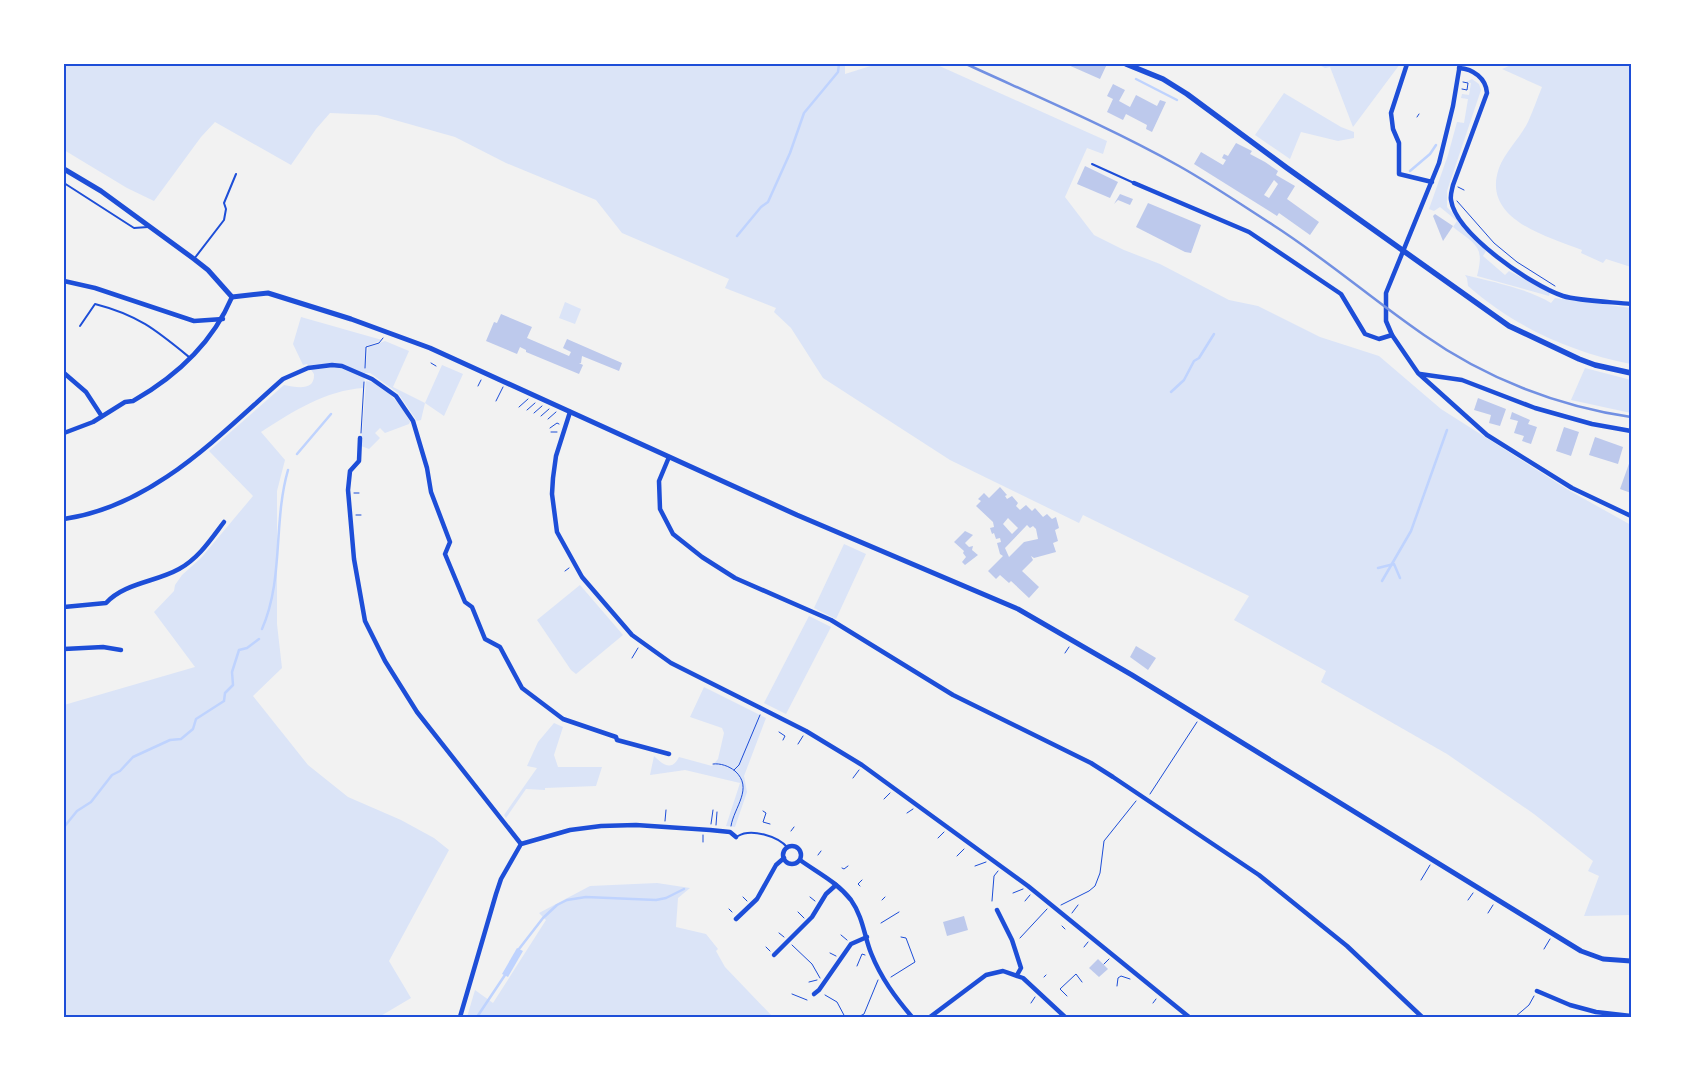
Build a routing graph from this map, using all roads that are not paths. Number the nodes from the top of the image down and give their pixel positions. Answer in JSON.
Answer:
{"nodes":[{"id":1,"x":1126,"y":64,"type":"edge"},
{"id":2,"x":1408,"y":64,"type":"edge"},
{"id":3,"x":1459,"y":66,"type":"edge"},
{"id":4,"x":1092,"y":164,"type":"dead end"},
{"id":5,"x":64,"y":169,"type":"edge"},
{"id":6,"x":236,"y":174,"type":"dead end"},
{"id":7,"x":1432,"y":182,"type":"junction"},
{"id":8,"x":64,"y":183,"type":"edge"},
{"id":9,"x":1134,"y":183,"type":"joint"},
{"id":10,"x":148,"y":226,"type":"junction"},
{"id":11,"x":1402,"y":251,"type":"junction"},
{"id":12,"x":194,"y":259,"type":"junction"},
{"id":13,"x":64,"y":280,"type":"edge"},
{"id":14,"x":232,"y":297,"type":"junction"},
{"id":15,"x":1631,"y":304,"type":"edge"},
{"id":16,"x":223,"y":319,"type":"junction"},
{"id":17,"x":80,"y":326,"type":"dead end"},
{"id":18,"x":1392,"y":335,"type":"junction"},
{"id":19,"x":191,"y":359,"type":"junction"},
{"id":20,"x":64,"y":373,"type":"edge"},
{"id":21,"x":1631,"y":373,"type":"edge"},
{"id":22,"x":1418,"y":374,"type":"junction"},
{"id":23,"x":570,"y":412,"type":"junction"},
{"id":24,"x":101,"y":415,"type":"junction"},
{"id":25,"x":1631,"y":432,"type":"edge"},
{"id":26,"x":64,"y":434,"type":"edge"},
{"id":27,"x":360,"y":438,"type":"road end"},
{"id":28,"x":669,"y":457,"type":"junction"},
{"id":29,"x":1631,"y":516,"type":"edge"},
{"id":30,"x":64,"y":519,"type":"edge"},
{"id":31,"x":224,"y":522,"type":"dead end"},
{"id":32,"x":64,"y":607,"type":"edge"},
{"id":33,"x":64,"y":649,"type":"edge"},
{"id":34,"x":120,"y":650,"type":"dead end"},
{"id":35,"x":669,"y":754,"type":"dead end"},
{"id":36,"x":736,"y":837,"type":"joint"},
{"id":37,"x":521,"y":844,"type":"junction"},
{"id":38,"x":788,"y":848,"type":"junction"},
{"id":39,"x":784,"y":858,"type":"junction"},
{"id":40,"x":800,"y":860,"type":"junction"},
{"id":41,"x":836,"y":885,"type":"junction"},
{"id":42,"x":996,"y":910,"type":"dead end"},
{"id":43,"x":736,"y":919,"type":"dead end"},
{"id":44,"x":867,"y":937,"type":"junction"},
{"id":45,"x":774,"y":955,"type":"dead end"},
{"id":46,"x":1631,"y":961,"type":"edge"},
{"id":47,"x":1017,"y":975,"type":"junction"},
{"id":48,"x":1537,"y":991,"type":"road end"},
{"id":49,"x":814,"y":994,"type":"dead end"},
{"id":50,"x":1631,"y":1016,"type":"edge"},
{"id":51,"x":460,"y":1017,"type":"edge"},
{"id":52,"x":912,"y":1017,"type":"edge"},
{"id":53,"x":930,"y":1017,"type":"edge"},
{"id":54,"x":1065,"y":1017,"type":"edge"},
{"id":55,"x":1189,"y":1017,"type":"edge"},
{"id":56,"x":1422,"y":1017,"type":"edge"}],
"edges":[{"from":1,"to":11,"type":"main road"},
{"from":2,"to":7,"type":"street"},
{"from":3,"to":7,"type":"street"},
{"from":3,"to":15,"type":"street"},
{"from":4,"to":9,"type":"lane"},
{"from":5,"to":10,"type":"street"},
{"from":6,"to":12,"type":"lane"},
{"from":7,"to":11,"type":"street"},
{"from":8,"to":10,"type":"lane"},
{"from":9,"to":18,"type":"street"},
{"from":10,"to":12,"type":"street"},
{"from":11,"to":18,"type":"street"},
{"from":11,"to":21,"type":"main road"},
{"from":12,"to":14,"type":"street"},
{"from":13,"to":16,"type":"street"},
{"from":14,"to":16,"type":"street"},
{"from":14,"to":23,"type":"street"},
{"from":16,"to":19,"type":"street"},
{"from":17,"to":19,"type":"lane"},
{"from":18,"to":22,"type":"street"},
{"from":19,"to":24,"type":"street"},
{"from":20,"to":24,"type":"street"},
{"from":22,"to":25,"type":"street"},
{"from":22,"to":29,"type":"street"},
{"from":23,"to":28,"type":"street"},
{"from":23,"to":55,"type":"street"},
{"from":24,"to":26,"type":"street"},
{"from":27,"to":37,"type":"street"},
{"from":28,"to":46,"type":"street"},
{"from":28,"to":56,"type":"street"},
{"from":30,"to":35,"type":"street"},
{"from":31,"to":32,"type":"street"},
{"from":33,"to":34,"type":"street"},
{"from":36,"to":37,"type":"street"},
{"from":36,"to":38,"type":"lane"},
{"from":37,"to":51,"type":"street"},
{"from":38,"to":39,"type":"street"},
{"from":38,"to":40,"type":"street"},
{"from":39,"to":40,"type":"street"},
{"from":39,"to":43,"type":"street"},
{"from":40,"to":41,"type":"street"},
{"from":41,"to":44,"type":"street"},
{"from":41,"to":45,"type":"street"},
{"from":42,"to":47,"type":"street"},
{"from":44,"to":49,"type":"street"},
{"from":44,"to":52,"type":"street"},
{"from":47,"to":53,"type":"street"},
{"from":47,"to":54,"type":"street"},
{"from":48,"to":50,"type":"street"}]}
